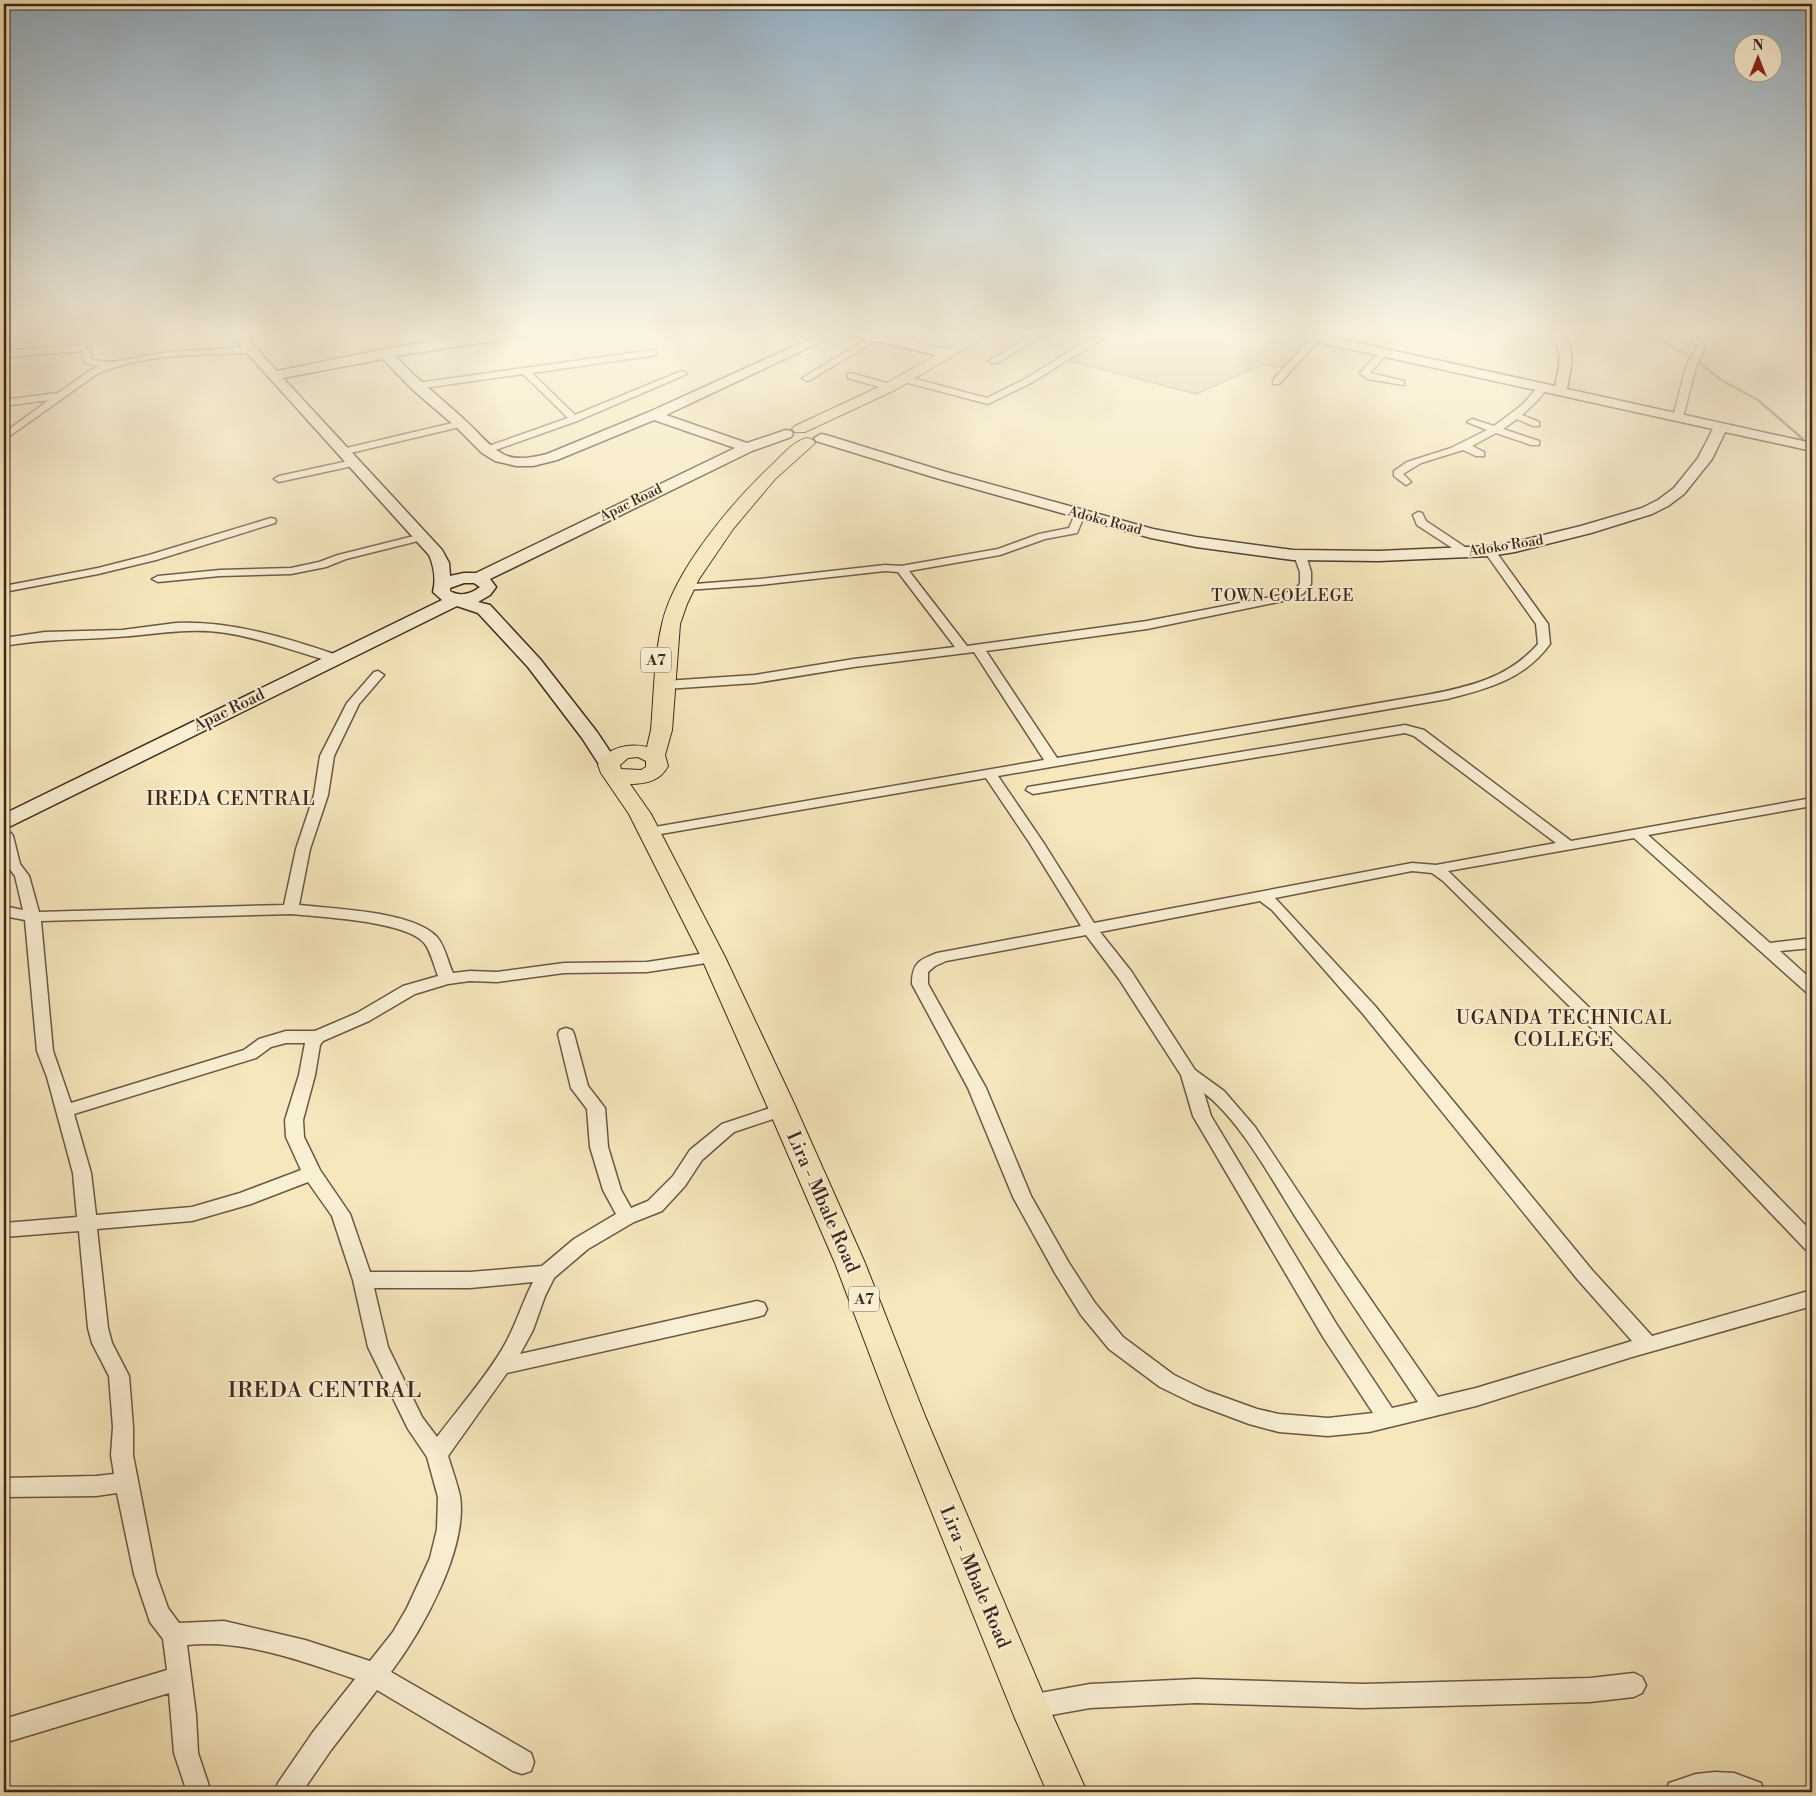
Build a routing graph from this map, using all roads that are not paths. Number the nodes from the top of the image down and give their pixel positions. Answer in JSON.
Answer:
{"nodes":[{"id":1,"x":34,"y":416,"type":"edge"},
{"id":2,"x":310,"y":416,"type":"edge"},
{"id":3,"x":451,"y":416,"type":"edge"},
{"id":4,"x":571,"y":416,"type":"edge"},
{"id":5,"x":582,"y":416,"type":"edge"},
{"id":6,"x":652,"y":416,"type":"edge"},
{"id":7,"x":656,"y":416,"type":"edge"},
{"id":8,"x":831,"y":416,"type":"edge"},
{"id":9,"x":1514,"y":416,"type":"edge"},
{"id":10,"x":1517,"y":416,"type":"edge"},
{"id":11,"x":1672,"y":416,"type":"edge"},
{"id":12,"x":1678,"y":417,"type":"joint"},
{"id":13,"x":574,"y":419,"type":"junction"},
{"id":14,"x":1472,"y":422,"type":"dead end"},
{"id":15,"x":461,"y":424,"type":"junction"},
{"id":16,"x":1536,"y":424,"type":"dead end"},
{"id":17,"x":1721,"y":427,"type":"junction"},
{"id":18,"x":1492,"y":430,"type":"junction"},
{"id":19,"x":803,"y":436,"type":"junction"},
{"id":20,"x":4,"y":437,"type":"edge"},
{"id":21,"x":1536,"y":443,"type":"dead end"},
{"id":22,"x":1463,"y":446,"type":"junction"},
{"id":23,"x":1812,"y":447,"type":"edge"},
{"id":24,"x":748,"y":448,"type":"junction"},
{"id":25,"x":487,"y":450,"type":"junction"},
{"id":26,"x":342,"y":452,"type":"junction"},
{"id":27,"x":1480,"y":454,"type":"dead end"},
{"id":28,"x":353,"y":462,"type":"junction"},
{"id":29,"x":279,"y":479,"type":"dead end"},
{"id":30,"x":1406,"y":482,"type":"dead end"},
{"id":31,"x":1080,"y":514,"type":"junction"},
{"id":32,"x":1418,"y":515,"type":"dead end"},
{"id":33,"x":271,"y":521,"type":"dead end"},
{"id":34,"x":422,"y":537,"type":"junction"},
{"id":35,"x":1490,"y":551,"type":"junction"},
{"id":36,"x":1467,"y":552,"type":"junction"},
{"id":37,"x":1300,"y":555,"type":"junction"},
{"id":38,"x":442,"y":563,"type":"junction"},
{"id":39,"x":901,"y":568,"type":"junction"},
{"id":40,"x":158,"y":579,"type":"dead end"},
{"id":41,"x":478,"y":582,"type":"junction"},
{"id":42,"x":443,"y":585,"type":"junction"},
{"id":43,"x":680,"y":586,"type":"junction"},
{"id":44,"x":4,"y":590,"type":"edge"},
{"id":45,"x":455,"y":600,"type":"junction"},
{"id":46,"x":484,"y":609,"type":"junction"},
{"id":47,"x":4,"y":642,"type":"edge"},
{"id":48,"x":978,"y":648,"type":"junction"},
{"id":49,"x":963,"y":650,"type":"junction"},
{"id":50,"x":336,"y":659,"type":"junction"},
{"id":51,"x":378,"y":675,"type":"dead end"},
{"id":52,"x":664,"y":685,"type":"junction"},
{"id":53,"x":590,"y":736,"type":"junction"},
{"id":54,"x":647,"y":750,"type":"junction"},
{"id":55,"x":1053,"y":763,"type":"junction"},
{"id":56,"x":612,"y":770,"type":"junction"},
{"id":57,"x":990,"y":774,"type":"junction"},
{"id":58,"x":1033,"y":790,"type":"dead end"},
{"id":59,"x":1812,"y":802,"type":"edge"},
{"id":60,"x":5,"y":823,"type":"edge"},
{"id":61,"x":645,"y":823,"type":"junction"},
{"id":62,"x":1637,"y":834,"type":"junction"},
{"id":63,"x":1569,"y":846,"type":"junction"},
{"id":64,"x":1436,"y":869,"type":"junction"},
{"id":65,"x":1263,"y":896,"type":"junction"},
{"id":66,"x":291,"y":909,"type":"junction"},
{"id":67,"x":4,"y":911,"type":"edge"},
{"id":68,"x":32,"y":917,"type":"junction"},
{"id":69,"x":1091,"y":930,"type":"junction"},
{"id":70,"x":1812,"y":944,"type":"edge"},
{"id":71,"x":1767,"y":948,"type":"junction"},
{"id":72,"x":713,"y":957,"type":"junction"},
{"id":73,"x":447,"y":979,"type":"junction"},
{"id":74,"x":1812,"y":988,"type":"edge"},
{"id":75,"x":566,"y":1034,"type":"dead end"},
{"id":76,"x":317,"y":1037,"type":"junction"},
{"id":77,"x":1190,"y":1074,"type":"junction"},
{"id":78,"x":782,"y":1110,"type":"junction"},
{"id":79,"x":65,"y":1111,"type":"junction"},
{"id":80,"x":312,"y":1173,"type":"junction"},
{"id":81,"x":627,"y":1217,"type":"junction"},
{"id":82,"x":88,"y":1224,"type":"junction"},
{"id":83,"x":4,"y":1230,"type":"edge"},
{"id":84,"x":1812,"y":1244,"type":"edge"},
{"id":85,"x":547,"y":1274,"type":"junction"},
{"id":86,"x":363,"y":1280,"type":"junction"},
{"id":87,"x":1812,"y":1298,"type":"edge"},
{"id":88,"x":758,"y":1309,"type":"dead end"},
{"id":89,"x":1648,"y":1345,"type":"junction"},
{"id":90,"x":502,"y":1366,"type":"junction"},
{"id":91,"x":1433,"y":1407,"type":"junction"},
{"id":92,"x":1388,"y":1419,"type":"junction"},
{"id":93,"x":437,"y":1454,"type":"junction"},
{"id":94,"x":126,"y":1482,"type":"junction"},
{"id":95,"x":4,"y":1488,"type":"edge"},
{"id":96,"x":174,"y":1635,"type":"junction"},
{"id":97,"x":373,"y":1674,"type":"junction"},
{"id":98,"x":180,"y":1678,"type":"junction"},
{"id":99,"x":1634,"y":1685,"type":"dead end"},
{"id":100,"x":1029,"y":1707,"type":"junction"},
{"id":101,"x":4,"y":1731,"type":"edge"},
{"id":102,"x":522,"y":1762,"type":"dead end"},
{"id":103,"x":199,"y":1792,"type":"edge"},
{"id":104,"x":287,"y":1792,"type":"edge"},
{"id":105,"x":1067,"y":1792,"type":"edge"},
{"id":106,"x":1678,"y":1792,"type":"edge"},
{"id":107,"x":1752,"y":1792,"type":"edge"}],
"edges":[{"from":1,"to":20,"type":"street"},
{"from":2,"to":26,"type":"street"},
{"from":3,"to":15,"type":"street"},
{"from":4,"to":13,"type":"street"},
{"from":5,"to":13,"type":"street"},
{"from":6,"to":25,"type":"street"},
{"from":7,"to":24,"type":"street"},
{"from":8,"to":19,"type":"main road","number":"A7"},
{"from":9,"to":18,"type":"street"},
{"from":10,"to":16,"type":"street"},
{"from":11,"to":12,"type":"street"},
{"from":12,"to":17,"type":"street"},
{"from":13,"to":25,"type":"street"},
{"from":14,"to":18,"type":"street"},
{"from":15,"to":25,"type":"street"},
{"from":15,"to":26,"type":"street"},
{"from":17,"to":23,"type":"street"},
{"from":17,"to":35,"type":"street","name":"Adoko Road"},
{"from":18,"to":21,"type":"street"},
{"from":18,"to":22,"type":"street"},
{"from":19,"to":24,"type":"street","name":"Apac Road"},
{"from":19,"to":31,"type":"street","name":"Adoko Road"},
{"from":19,"to":43,"type":"main road","number":"A7"},
{"from":22,"to":27,"type":"street"},
{"from":22,"to":30,"type":"street"},
{"from":24,"to":41,"type":"street","name":"Apac Road"},
{"from":26,"to":28,"type":"street"},
{"from":28,"to":29,"type":"street"},
{"from":28,"to":34,"type":"street"},
{"from":31,"to":37,"type":"street","name":"Adoko Road"},
{"from":31,"to":39,"type":"street"},
{"from":32,"to":36,"type":"street"},
{"from":33,"to":44,"type":"street"},
{"from":34,"to":38,"type":"street"},
{"from":34,"to":40,"type":"street"},
{"from":35,"to":36,"type":"street","name":"Adoko Road"},
{"from":35,"to":55,"type":"street"},
{"from":36,"to":37,"type":"street","name":"Adoko Road"},
{"from":37,"to":48,"type":"street"},
{"from":38,"to":41,"type":"street"},
{"from":38,"to":42,"type":"street"},
{"from":39,"to":43,"type":"street"},
{"from":39,"to":49,"type":"street"},
{"from":41,"to":42,"type":"street"},
{"from":41,"to":45,"type":"street","name":"Apac Road"},
{"from":41,"to":46,"type":"street"},
{"from":42,"to":45,"type":"street"},
{"from":43,"to":52,"type":"main road","number":"A7"},
{"from":43,"to":54,"type":"main road","number":"A7"},
{"from":45,"to":46,"type":"street"},
{"from":45,"to":50,"type":"street","name":"Apac Road"},
{"from":46,"to":53,"type":"street"},
{"from":47,"to":50,"type":"street"},
{"from":48,"to":49,"type":"street"},
{"from":48,"to":55,"type":"street"},
{"from":49,"to":52,"type":"street"},
{"from":50,"to":60,"type":"street","name":"Apac Road"},
{"from":51,"to":66,"type":"street"},
{"from":52,"to":54,"type":"main road","number":"A7"},
{"from":53,"to":54,"type":"street"},
{"from":53,"to":56,"type":"street"},
{"from":54,"to":56,"type":"main road"},
{"from":54,"to":56,"type":"main road"},
{"from":54,"to":61,"type":"main road","number":"A7"},
{"from":55,"to":57,"type":"street"},
{"from":56,"to":61,"type":"main road","number":"A7"},
{"from":57,"to":61,"type":"street"},
{"from":57,"to":69,"type":"street"},
{"from":58,"to":63,"type":"street"},
{"from":59,"to":62,"type":"street"},
{"from":60,"to":68,"type":"street"},
{"from":61,"to":72,"type":"main road","name":"Lira - Mbale Road","number":"A7"},
{"from":62,"to":63,"type":"street"},
{"from":62,"to":71,"type":"street"},
{"from":63,"to":64,"type":"street"},
{"from":64,"to":65,"type":"street"},
{"from":64,"to":84,"type":"street"},
{"from":65,"to":69,"type":"street"},
{"from":65,"to":89,"type":"street"},
{"from":66,"to":68,"type":"street"},
{"from":66,"to":73,"type":"street"},
{"from":67,"to":68,"type":"street"},
{"from":68,"to":79,"type":"street"},
{"from":69,"to":77,"type":"street"},
{"from":69,"to":92,"type":"street"},
{"from":70,"to":71,"type":"street"},
{"from":71,"to":74,"type":"street"},
{"from":72,"to":73,"type":"street"},
{"from":72,"to":78,"type":"main road","name":"Lira - Mbale Road","number":"A7"},
{"from":73,"to":76,"type":"street"},
{"from":75,"to":81,"type":"street"},
{"from":76,"to":79,"type":"street"},
{"from":76,"to":80,"type":"street"},
{"from":77,"to":91,"type":"street"},
{"from":77,"to":92,"type":"street"},
{"from":78,"to":81,"type":"street"},
{"from":78,"to":100,"type":"main road","name":"Lira - Mbale Road","number":"A7"},
{"from":79,"to":82,"type":"street"},
{"from":80,"to":82,"type":"street"},
{"from":80,"to":86,"type":"street"},
{"from":81,"to":85,"type":"street"},
{"from":82,"to":83,"type":"street"},
{"from":82,"to":94,"type":"street"},
{"from":85,"to":86,"type":"street"},
{"from":85,"to":90,"type":"street"},
{"from":86,"to":93,"type":"street"},
{"from":87,"to":89,"type":"street"},
{"from":88,"to":90,"type":"street"},
{"from":89,"to":91,"type":"street"},
{"from":90,"to":93,"type":"street"},
{"from":91,"to":92,"type":"street"},
{"from":93,"to":97,"type":"street"},
{"from":94,"to":95,"type":"street"},
{"from":94,"to":96,"type":"street"},
{"from":96,"to":97,"type":"street"},
{"from":96,"to":98,"type":"street"},
{"from":97,"to":102,"type":"street"},
{"from":97,"to":104,"type":"street"},
{"from":98,"to":101,"type":"street"},
{"from":98,"to":103,"type":"street"},
{"from":99,"to":100,"type":"street"},
{"from":100,"to":105,"type":"main road","name":"Lira - Mbale Road","number":"A7"},
{"from":106,"to":107,"type":"street"}]}
